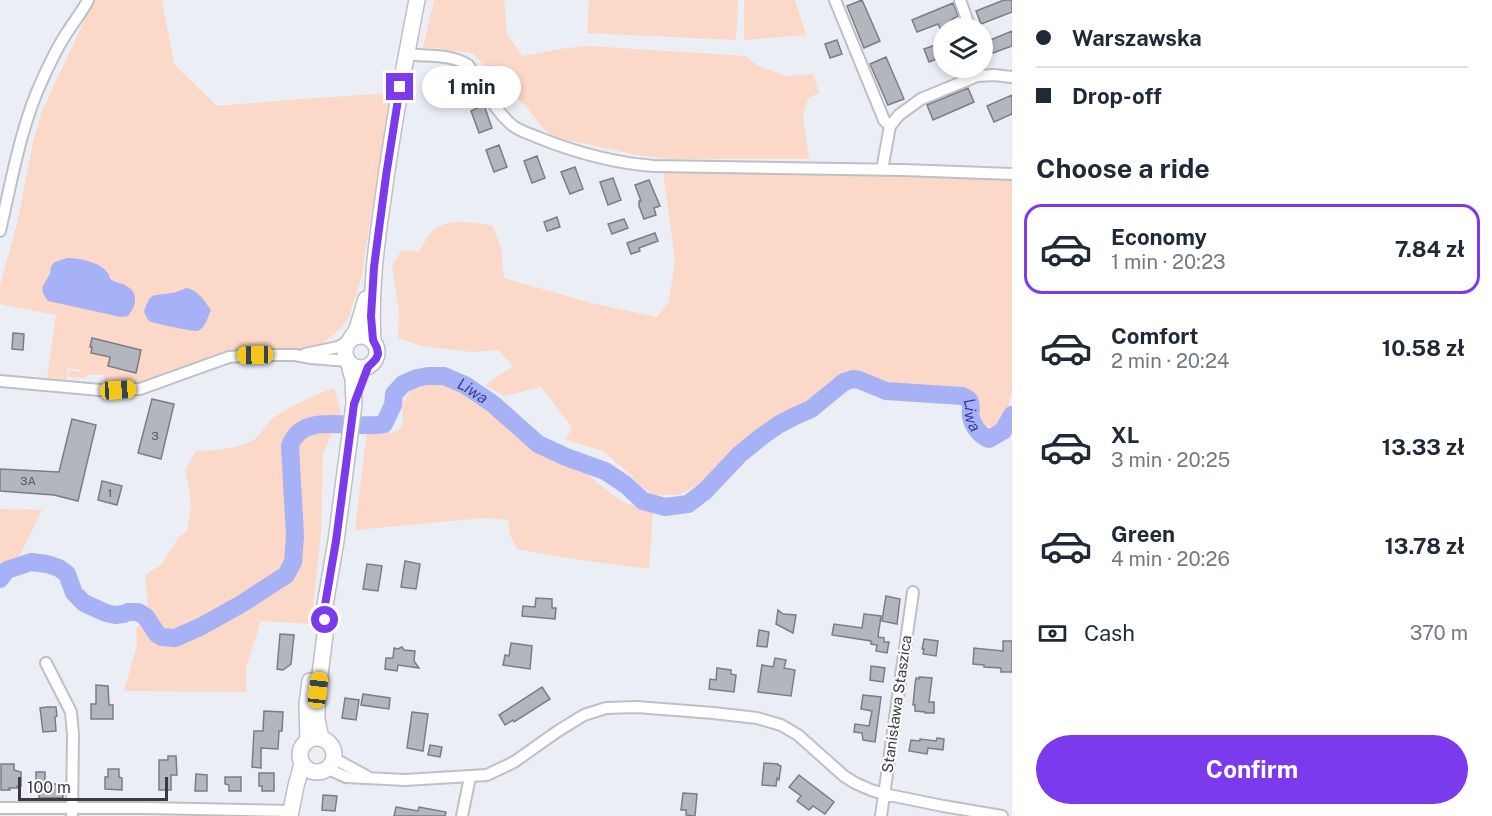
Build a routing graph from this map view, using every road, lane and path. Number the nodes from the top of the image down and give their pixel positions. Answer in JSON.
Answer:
{"nodes":[{"id":1,"x":88,"y":0,"type":"edge"},
{"id":2,"x":417,"y":0,"type":"edge"},
{"id":3,"x":835,"y":0,"type":"edge"},
{"id":4,"x":960,"y":0,"type":"edge"},
{"id":5,"x":966,"y":18,"type":"edge"},
{"id":6,"x":406,"y":54,"type":"junction"},
{"id":7,"x":993,"y":76,"type":"edge"},
{"id":8,"x":1012,"y":77,"type":"edge"},
{"id":9,"x":972,"y":78,"type":"edge"},
{"id":10,"x":890,"y":126,"type":"junction"},
{"id":11,"x":882,"y":170,"type":"junction"},
{"id":12,"x":1012,"y":174,"type":"edge"},
{"id":13,"x":0,"y":231,"type":"edge"},
{"id":14,"x":374,"y":267,"type":"junction"},
{"id":15,"x":350,"y":340,"type":"junction"},
{"id":16,"x":373,"y":340,"type":"junction"},
{"id":17,"x":295,"y":355,"type":"junction"},
{"id":18,"x":348,"y":361,"type":"junction"},
{"id":19,"x":368,"y":367,"type":"junction"},
{"id":20,"x":0,"y":381,"type":"edge"},
{"id":21,"x":354,"y":404,"type":"junction"},
{"id":22,"x":913,"y":592,"type":"dead end"},
{"id":23,"x":46,"y":663,"type":"dead end"},
{"id":24,"x":314,"y":739,"type":"junction"},
{"id":25,"x":332,"y":764,"type":"junction"},
{"id":26,"x":307,"y":768,"type":"junction"},
{"id":27,"x":470,"y":777,"type":"junction"},
{"id":28,"x":884,"y":794,"type":"junction"},
{"id":29,"x":0,"y":808,"type":"edge"},
{"id":30,"x":72,"y":812,"type":"edge"},
{"id":31,"x":146,"y":812,"type":"edge"},
{"id":32,"x":293,"y":814,"type":"edge"},
{"id":33,"x":462,"y":816,"type":"edge"},
{"id":34,"x":881,"y":816,"type":"edge"},
{"id":35,"x":1002,"y":816,"type":"edge"}],
"edges":[{"from":1,"to":13,"type":"street"},
{"from":2,"to":6,"type":"main road"},
{"from":3,"to":10,"type":"street"},
{"from":4,"to":5,"type":"street"},
{"from":6,"to":11,"type":"street"},
{"from":6,"to":14,"type":"main road"},
{"from":7,"to":8,"type":"street"},
{"from":9,"to":10,"type":"street"},
{"from":10,"to":11,"type":"street"},
{"from":11,"to":12,"type":"street"},
{"from":14,"to":15,"type":"main road"},
{"from":14,"to":16,"type":"main road"},
{"from":15,"to":16,"type":"main road"},
{"from":15,"to":17,"type":"street"},
{"from":15,"to":18,"type":"main road"},
{"from":16,"to":19,"type":"main road"},
{"from":17,"to":18,"type":"street"},
{"from":17,"to":20,"type":"street"},
{"from":18,"to":19,"type":"main road"},
{"from":18,"to":21,"type":"main road"},
{"from":19,"to":21,"type":"main road"},
{"from":21,"to":24,"type":"main road"},
{"from":22,"to":28,"type":"street","name":"Stanisława Staszica"},
{"from":23,"to":30,"type":"street"},
{"from":24,"to":25,"type":"main road"},
{"from":24,"to":26,"type":"main road"},
{"from":25,"to":26,"type":"main road"},
{"from":25,"to":27,"type":"street"},
{"from":26,"to":32,"type":"main road"},
{"from":27,"to":28,"type":"street"},
{"from":27,"to":33,"type":"street"},
{"from":28,"to":34,"type":"street","name":"Stanisława Staszica"},
{"from":28,"to":35,"type":"street"},
{"from":29,"to":30,"type":"street"},
{"from":30,"to":31,"type":"street"},
{"from":31,"to":32,"type":"street"}]}
